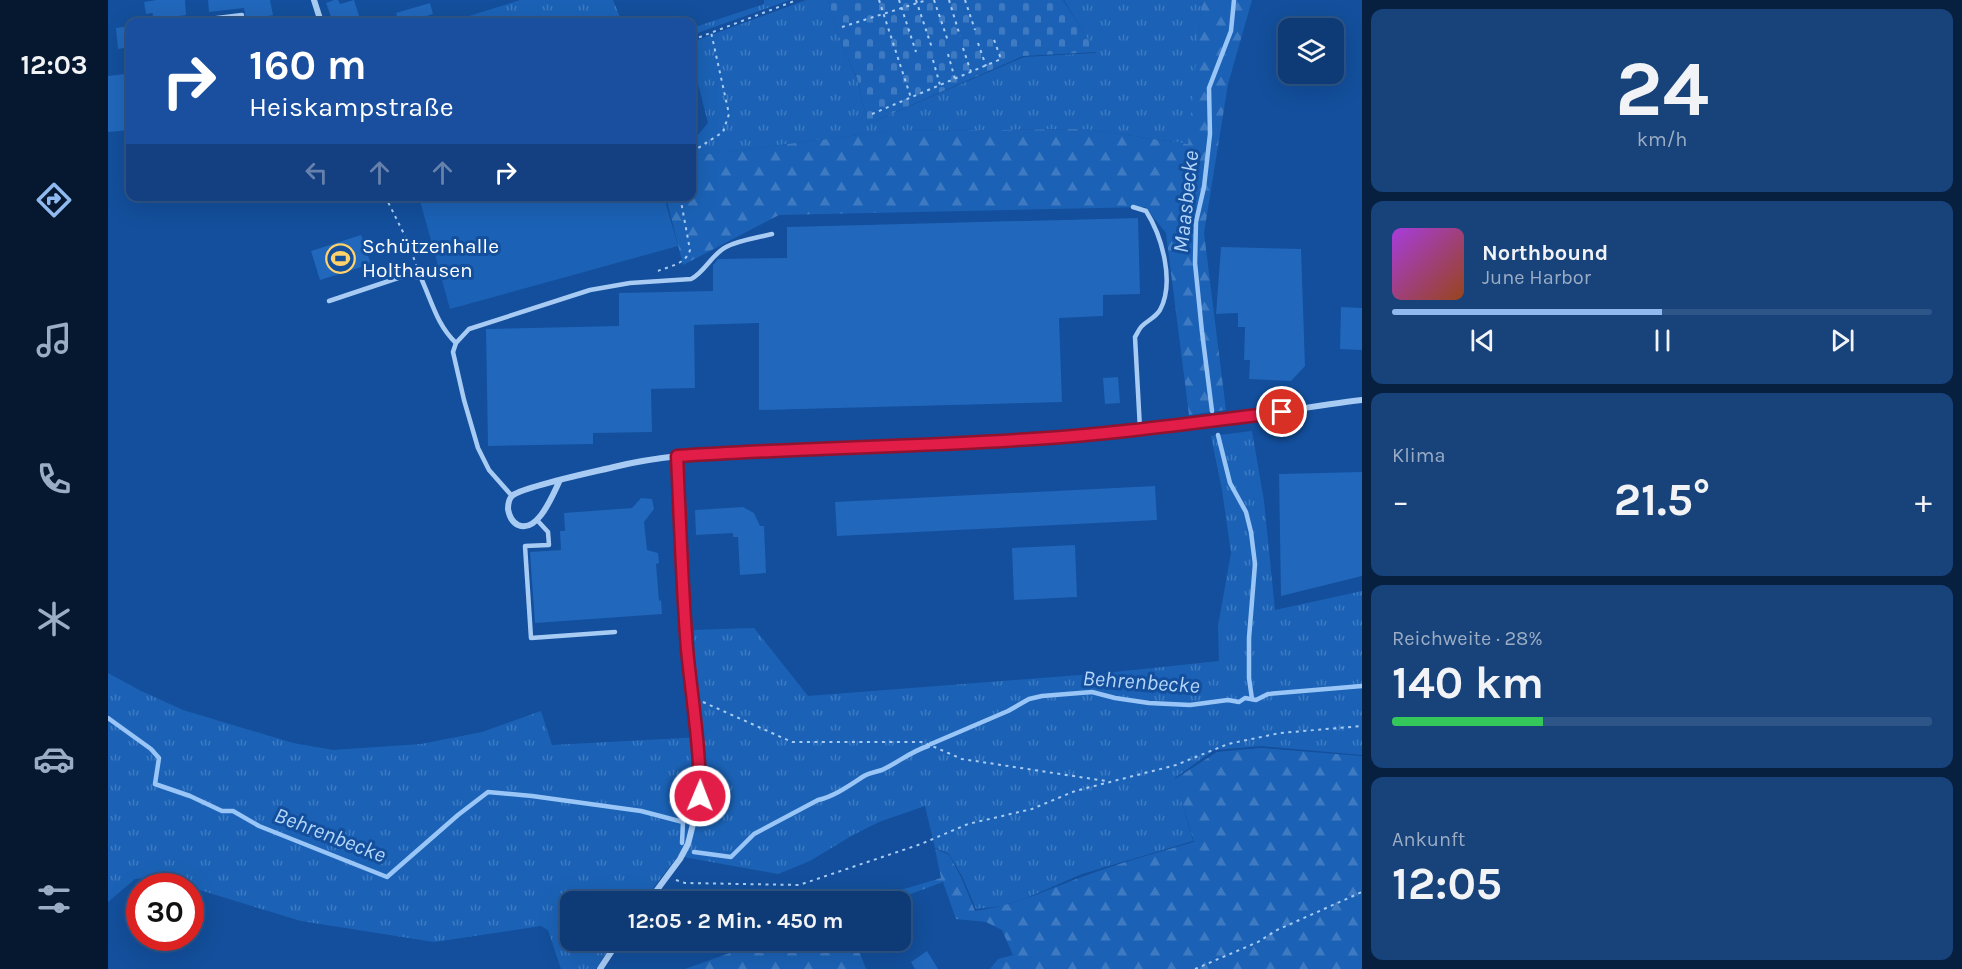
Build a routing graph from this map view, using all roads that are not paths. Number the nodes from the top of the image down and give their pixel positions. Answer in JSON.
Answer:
{"nodes":[{"id":1,"x":314,"y":0,"type":"edge"},
{"id":2,"x":242,"y":15,"type":"dead end"},
{"id":3,"x":217,"y":18,"type":"edge"},
{"id":4,"x":320,"y":18,"type":"edge"},
{"id":5,"x":1133,"y":207,"type":"dead end"},
{"id":6,"x":772,"y":234,"type":"dead end"},
{"id":7,"x":329,"y":301,"type":"dead end"},
{"id":8,"x":456,"y":344,"type":"junction"},
{"id":9,"x":1362,"y":400,"type":"edge"},
{"id":10,"x":1140,"y":429,"type":"junction"},
{"id":11,"x":677,"y":456,"type":"junction"},
{"id":12,"x":560,"y":480,"type":"junction"},
{"id":13,"x":512,"y":496,"type":"junction"},
{"id":14,"x":537,"y":520,"type":"junction"},
{"id":15,"x":615,"y":632,"type":"dead end"},
{"id":16,"x":656,"y":891,"type":"edge"},
{"id":17,"x":612,"y":951,"type":"edge"},
{"id":18,"x":600,"y":969,"type":"edge"}],
"edges":[{"from":1,"to":4,"type":"street"},
{"from":2,"to":3,"type":"lane"},
{"from":5,"to":10,"type":"lane"},
{"from":6,"to":8,"type":"lane"},
{"from":7,"to":8,"type":"lane"},
{"from":8,"to":13,"type":"lane"},
{"from":9,"to":10,"type":"street"},
{"from":10,"to":11,"type":"street"},
{"from":11,"to":12,"type":"street"},
{"from":11,"to":16,"type":"street"},
{"from":12,"to":13,"type":"street"},
{"from":12,"to":14,"type":"street"},
{"from":13,"to":14,"type":"street"},
{"from":14,"to":15,"type":"lane"},
{"from":17,"to":18,"type":"street"}]}
